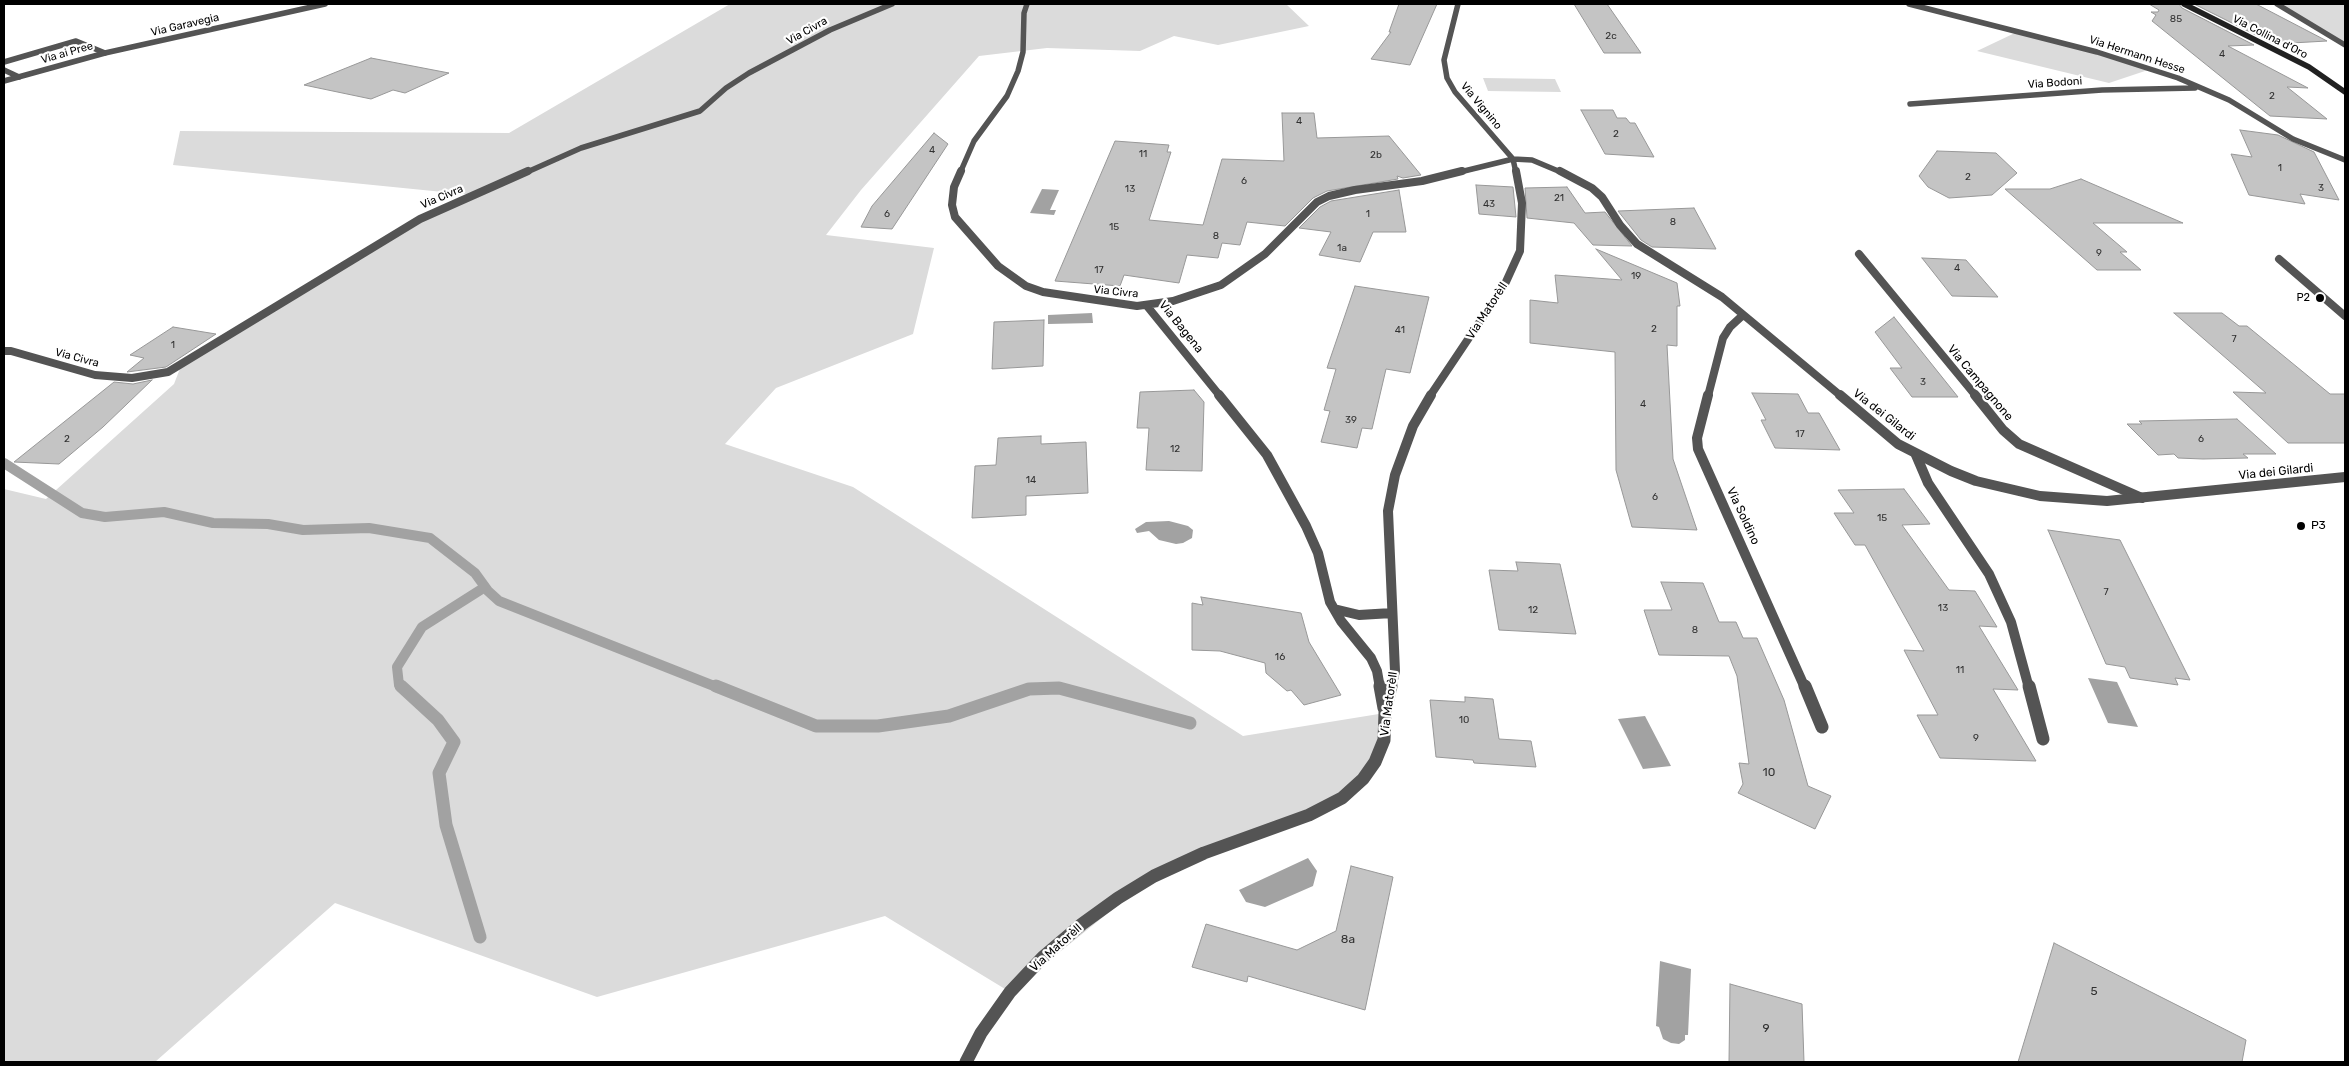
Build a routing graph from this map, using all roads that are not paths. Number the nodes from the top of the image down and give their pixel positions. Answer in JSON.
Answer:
{"nodes":[{"id":1,"x":325,"y":4,"type":"edge"},
{"id":2,"x":892,"y":4,"type":"edge"},
{"id":3,"x":1027,"y":4,"type":"edge"},
{"id":4,"x":1458,"y":4,"type":"edge"},
{"id":5,"x":1909,"y":4,"type":"edge"},
{"id":6,"x":2184,"y":4,"type":"edge"},
{"id":7,"x":2277,"y":4,"type":"edge"},
{"id":8,"x":137,"y":46,"type":"joint"},
{"id":9,"x":2345,"y":46,"type":"edge"},
{"id":10,"x":105,"y":53,"type":"junction"},
{"id":11,"x":4,"y":62,"type":"edge"},
{"id":12,"x":4,"y":70,"type":"edge"},
{"id":13,"x":19,"y":77,"type":"junction"},
{"id":14,"x":4,"y":81,"type":"edge"},
{"id":15,"x":2201,"y":88,"type":"junction"},
{"id":16,"x":2345,"y":92,"type":"edge"},
{"id":17,"x":1910,"y":104,"type":"dead end"},
{"id":18,"x":1513,"y":159,"type":"junction"},
{"id":19,"x":2345,"y":160,"type":"edge"},
{"id":20,"x":1859,"y":254,"type":"dead end"},
{"id":21,"x":2279,"y":259,"type":"dead end"},
{"id":22,"x":1148,"y":306,"type":"junction"},
{"id":23,"x":1743,"y":315,"type":"junction"},
{"id":24,"x":2345,"y":316,"type":"edge"},
{"id":25,"x":4,"y":351,"type":"edge"},
{"id":26,"x":1916,"y":455,"type":"junction"},
{"id":27,"x":2345,"y":477,"type":"edge"},
{"id":28,"x":2142,"y":498,"type":"junction"},
{"id":29,"x":1334,"y":609,"type":"junction"},
{"id":30,"x":1392,"y":613,"type":"junction"},
{"id":31,"x":1385,"y":714,"type":"junction"},
{"id":32,"x":1822,"y":727,"type":"dead end"},
{"id":33,"x":2043,"y":739,"type":"dead end"},
{"id":34,"x":966,"y":1062,"type":"edge"}],
"edges":[{"from":1,"to":8,"type":"street","name":"Via Garavegia"},
{"from":2,"to":25,"type":"street","name":"Via Civra"},
{"from":3,"to":22,"type":"street","name":"Via Civra"},
{"from":4,"to":18,"type":"street","name":"Via Vignino"},
{"from":5,"to":15,"type":"street","name":"Via Hermann Hesse"},
{"from":6,"to":16,"type":"street","name":"Via Collina d'Oro"},
{"from":7,"to":9,"type":"street"},
{"from":8,"to":10,"type":"street","name":"Via ai Pree"},
{"from":10,"to":11,"type":"street"},
{"from":10,"to":13,"type":"street","name":"Via ai Pree"},
{"from":12,"to":13,"type":"street"},
{"from":13,"to":14,"type":"street","name":"Via ai Pree"},
{"from":15,"to":17,"type":"street","name":"Via Bodoni"},
{"from":15,"to":19,"type":"street","name":"Via Hermann Hesse"},
{"from":18,"to":22,"type":"street","name":"Via Bagena"},
{"from":18,"to":23,"type":"street","name":"Via dei Gilardi"},
{"from":18,"to":30,"type":"street","name":"Via Matorèll"},
{"from":20,"to":28,"type":"street","name":"Via Campagnone"},
{"from":21,"to":24,"type":"street"},
{"from":22,"to":29,"type":"street","name":"Via Bagena"},
{"from":23,"to":26,"type":"street","name":"Via dei Gilardi"},
{"from":23,"to":32,"type":"street","name":"Via Soldino"},
{"from":26,"to":28,"type":"street","name":"Via dei Gilardi"},
{"from":26,"to":33,"type":"street"},
{"from":27,"to":28,"type":"street","name":"Via dei Gilardi"},
{"from":29,"to":30,"type":"street"},
{"from":29,"to":31,"type":"street","name":"Via Bagena"},
{"from":30,"to":31,"type":"street","name":"Via Matorèll"},
{"from":31,"to":34,"type":"street","name":"Via Matorèll"}]}
